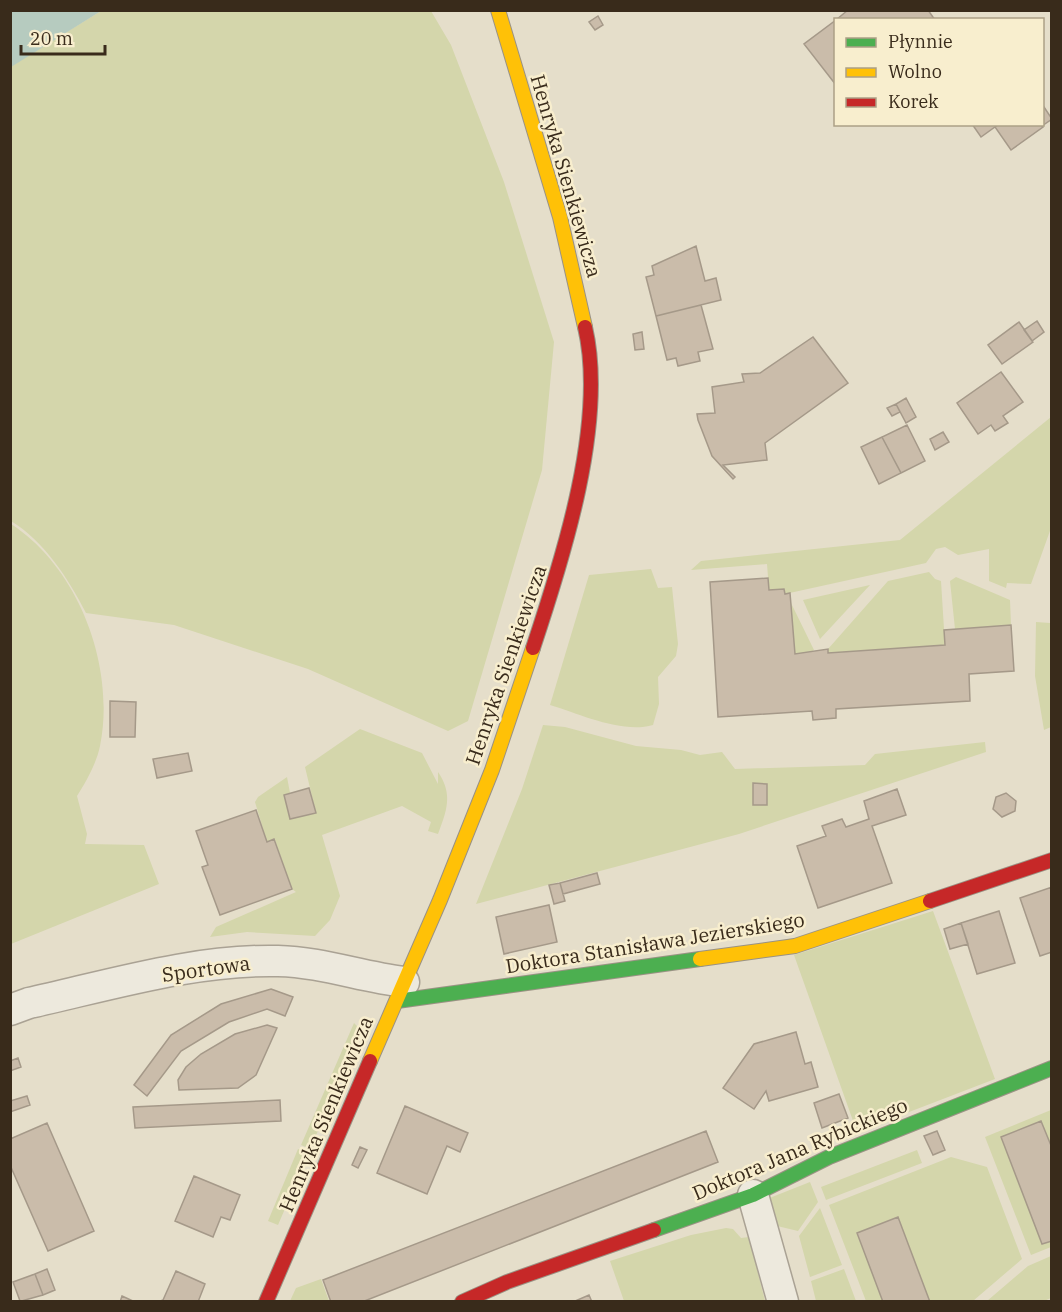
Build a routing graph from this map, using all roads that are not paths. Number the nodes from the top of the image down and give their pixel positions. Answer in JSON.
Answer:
{"nodes":[{"id":1,"x":498,"y":10,"type":"edge"},
{"id":2,"x":1052,"y":860,"type":"edge"},
{"id":3,"x":400,"y":991,"type":"junction"},
{"id":4,"x":10,"y":1010,"type":"edge"},
{"id":5,"x":1052,"y":1068,"type":"edge"},
{"id":6,"x":753,"y":1195,"type":"junction"},
{"id":7,"x":266,"y":1302,"type":"edge"},
{"id":8,"x":462,"y":1302,"type":"edge"},
{"id":9,"x":783,"y":1302,"type":"edge"}],
"edges":[{"from":1,"to":3,"type":"main road","name":"Henryka Sienkiewicza"},
{"from":2,"to":3,"type":"main road","name":"Doktora Stanisława Jezierskiego"},
{"from":3,"to":4,"type":"street","name":"Sportowa"},
{"from":3,"to":7,"type":"main road","name":"Henryka Sienkiewicza"},
{"from":5,"to":6,"type":"main road","name":"Doktora Jana Rybickiego"},
{"from":6,"to":8,"type":"main road","name":"Doktora Jana Rybickiego"},
{"from":6,"to":9,"type":"street"}]}
